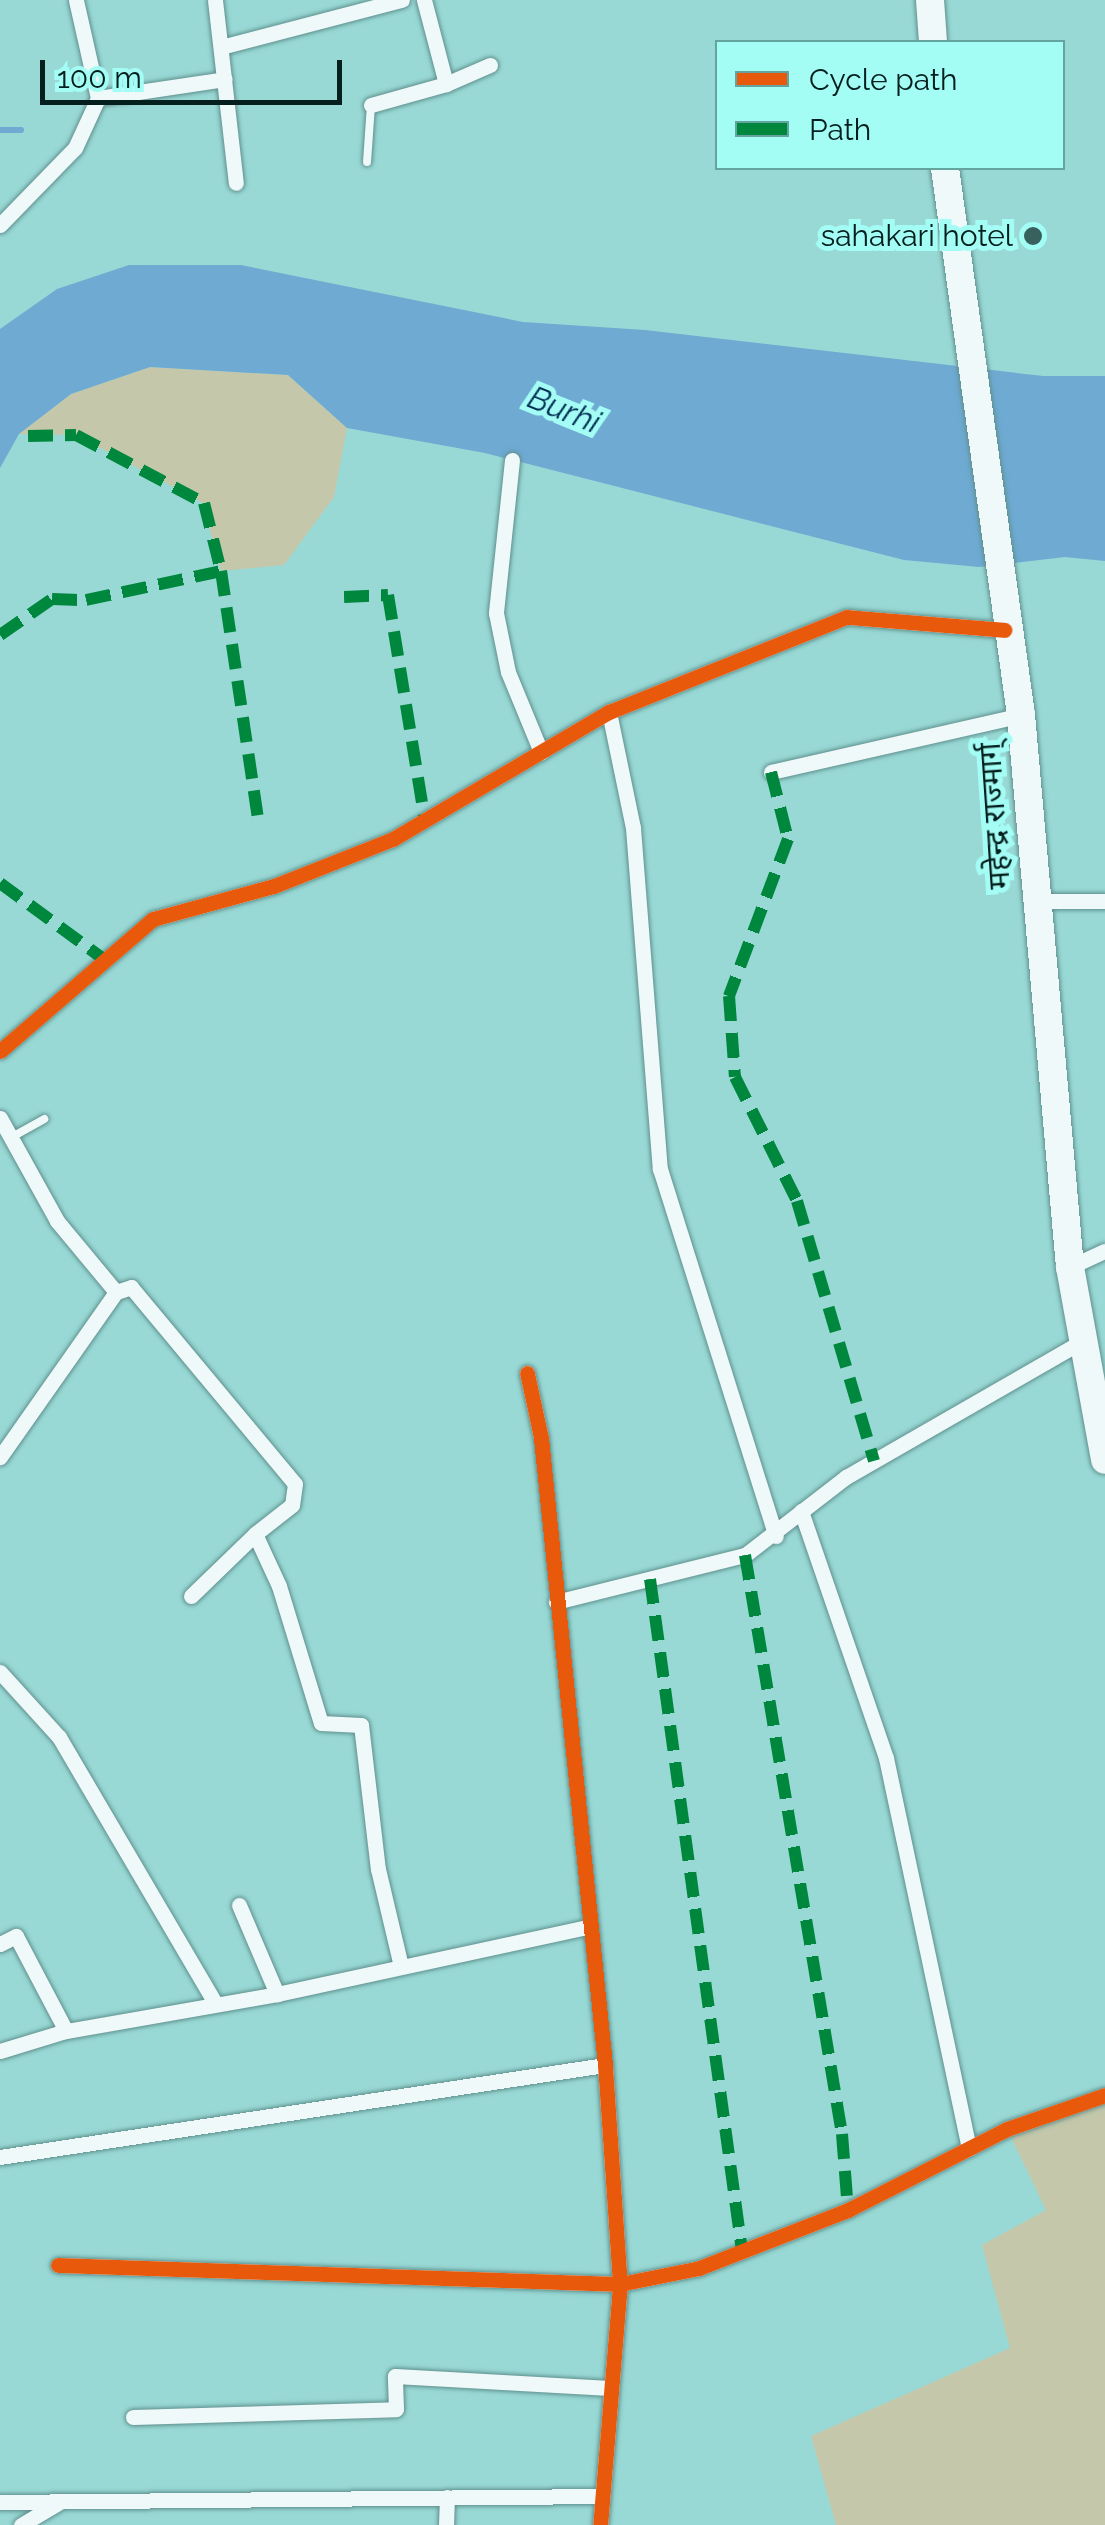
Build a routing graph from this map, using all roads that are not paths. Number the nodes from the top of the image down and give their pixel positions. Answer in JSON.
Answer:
{"nodes":[{"id":1,"x":76,"y":0,"type":"edge"},
{"id":2,"x":216,"y":0,"type":"edge"},
{"id":3,"x":402,"y":0,"type":"edge"},
{"id":4,"x":424,"y":0,"type":"edge"},
{"id":5,"x":930,"y":0,"type":"edge"},
{"id":6,"x":934,"y":40,"type":"edge"},
{"id":7,"x":221,"y":47,"type":"junction"},
{"id":8,"x":490,"y":65,"type":"dead end"},
{"id":9,"x":225,"y":79,"type":"junction"},
{"id":10,"x":446,"y":84,"type":"junction"},
{"id":11,"x":98,"y":98,"type":"junction"},
{"id":12,"x":370,"y":105,"type":"joint"},
{"id":13,"x":367,"y":162,"type":"dead end"},
{"id":14,"x":945,"y":170,"type":"edge"},
{"id":15,"x":236,"y":182,"type":"dead end"},
{"id":16,"x":0,"y":226,"type":"edge"},
{"id":17,"x":512,"y":460,"type":"dead end"},
{"id":18,"x":1004,"y":630,"type":"junction"},
{"id":19,"x":609,"y":712,"type":"junction"},
{"id":20,"x":1021,"y":715,"type":"junction"},
{"id":21,"x":542,"y":752,"type":"junction"},
{"id":22,"x":772,"y":772,"type":"dead end"},
{"id":23,"x":1105,"y":901,"type":"edge"},
{"id":24,"x":1033,"y":902,"type":"junction"},
{"id":25,"x":0,"y":1051,"type":"edge"},
{"id":26,"x":0,"y":1118,"type":"edge"},
{"id":27,"x":44,"y":1119,"type":"dead end"},
{"id":28,"x":12,"y":1138,"type":"junction"},
{"id":29,"x":1105,"y":1252,"type":"edge"},
{"id":30,"x":1070,"y":1267,"type":"junction"},
{"id":31,"x":116,"y":1292,"type":"junction"},
{"id":32,"x":1084,"y":1340,"type":"junction"},
{"id":33,"x":527,"y":1373,"type":"dead end"},
{"id":34,"x":1100,"y":1384,"type":"edge"},
{"id":35,"x":0,"y":1457,"type":"edge"},
{"id":36,"x":1105,"y":1460,"type":"edge"},
{"id":37,"x":802,"y":1511,"type":"junction"},
{"id":38,"x":255,"y":1534,"type":"junction"},
{"id":39,"x":776,"y":1536,"type":"junction"},
{"id":40,"x":191,"y":1596,"type":"dead end"},
{"id":41,"x":556,"y":1602,"type":"junction"},
{"id":42,"x":0,"y":1672,"type":"edge"},
{"id":43,"x":240,"y":1905,"type":"dead end"},
{"id":44,"x":588,"y":1926,"type":"junction"},
{"id":45,"x":0,"y":1944,"type":"edge"},
{"id":46,"x":401,"y":1966,"type":"junction"},
{"id":47,"x":277,"y":1994,"type":"junction"},
{"id":48,"x":215,"y":2003,"type":"junction"},
{"id":49,"x":66,"y":2031,"type":"junction"},
{"id":50,"x":0,"y":2051,"type":"edge"},
{"id":51,"x":605,"y":2064,"type":"junction"},
{"id":52,"x":1105,"y":2095,"type":"edge"},
{"id":53,"x":969,"y":2148,"type":"junction"},
{"id":54,"x":0,"y":2157,"type":"edge"},
{"id":55,"x":58,"y":2265,"type":"dead end"},
{"id":56,"x":620,"y":2284,"type":"junction"},
{"id":57,"x":610,"y":2388,"type":"junction"},
{"id":58,"x":132,"y":2417,"type":"dead end"},
{"id":59,"x":601,"y":2496,"type":"junction"},
{"id":60,"x":447,"y":2497,"type":"junction"},
{"id":61,"x":61,"y":2501,"type":"junction"},
{"id":62,"x":0,"y":2502,"type":"edge"},
{"id":63,"x":21,"y":2525,"type":"edge"},
{"id":64,"x":446,"y":2525,"type":"edge"},
{"id":65,"x":600,"y":2525,"type":"edge"}],
"edges":[{"from":1,"to":11,"type":"street"},
{"from":2,"to":7,"type":"street"},
{"from":3,"to":7,"type":"street"},
{"from":4,"to":10,"type":"street"},
{"from":5,"to":6,"type":"highway"},
{"from":7,"to":9,"type":"street"},
{"from":8,"to":10,"type":"street"},
{"from":9,"to":11,"type":"street"},
{"from":9,"to":15,"type":"street"},
{"from":10,"to":12,"type":"street"},
{"from":11,"to":16,"type":"street"},
{"from":12,"to":13,"type":"lane"},
{"from":14,"to":18,"type":"highway","name":"महेन्द्र राज्मार्ग्"},
{"from":17,"to":21,"type":"street"},
{"from":18,"to":19,"type":"street"},
{"from":18,"to":20,"type":"highway","name":"महेन्द्र राज्मार्ग्"},
{"from":19,"to":21,"type":"street"},
{"from":19,"to":39,"type":"street"},
{"from":20,"to":22,"type":"street"},
{"from":20,"to":24,"type":"highway","name":"महेन्द्र राज्मार्ग्"},
{"from":21,"to":25,"type":"street"},
{"from":23,"to":24,"type":"street"},
{"from":24,"to":30,"type":"highway","name":"महेन्द्र राज्मार्ग्"},
{"from":26,"to":28,"type":"street"},
{"from":27,"to":28,"type":"lane"},
{"from":28,"to":31,"type":"street"},
{"from":29,"to":30,"type":"street"},
{"from":30,"to":32,"type":"highway","name":"महेन्द्र राज्मार्ग्"},
{"from":31,"to":35,"type":"street"},
{"from":31,"to":38,"type":"street"},
{"from":32,"to":34,"type":"highway","name":"महेन्द्र राज्मार्ग्"},
{"from":32,"to":37,"type":"street"},
{"from":33,"to":41,"type":"street"},
{"from":34,"to":36,"type":"highway","name":"महेन्द्र राज्मार्ग्"},
{"from":37,"to":39,"type":"street"},
{"from":37,"to":53,"type":"street"},
{"from":38,"to":40,"type":"street"},
{"from":38,"to":46,"type":"street"},
{"from":39,"to":41,"type":"street"},
{"from":41,"to":44,"type":"street"},
{"from":42,"to":48,"type":"street"},
{"from":43,"to":47,"type":"street"},
{"from":44,"to":46,"type":"street"},
{"from":44,"to":51,"type":"street"},
{"from":45,"to":49,"type":"street"},
{"from":46,"to":47,"type":"street"},
{"from":47,"to":48,"type":"street"},
{"from":48,"to":49,"type":"street"},
{"from":49,"to":50,"type":"street"},
{"from":51,"to":54,"type":"street"},
{"from":51,"to":56,"type":"street"},
{"from":52,"to":53,"type":"street"},
{"from":53,"to":56,"type":"street"},
{"from":55,"to":56,"type":"street"},
{"from":56,"to":57,"type":"street"},
{"from":57,"to":58,"type":"street"},
{"from":57,"to":59,"type":"street"},
{"from":59,"to":60,"type":"street"},
{"from":59,"to":65,"type":"street"},
{"from":60,"to":61,"type":"street"},
{"from":60,"to":64,"type":"street"},
{"from":61,"to":62,"type":"street"},
{"from":61,"to":63,"type":"street"}]}
